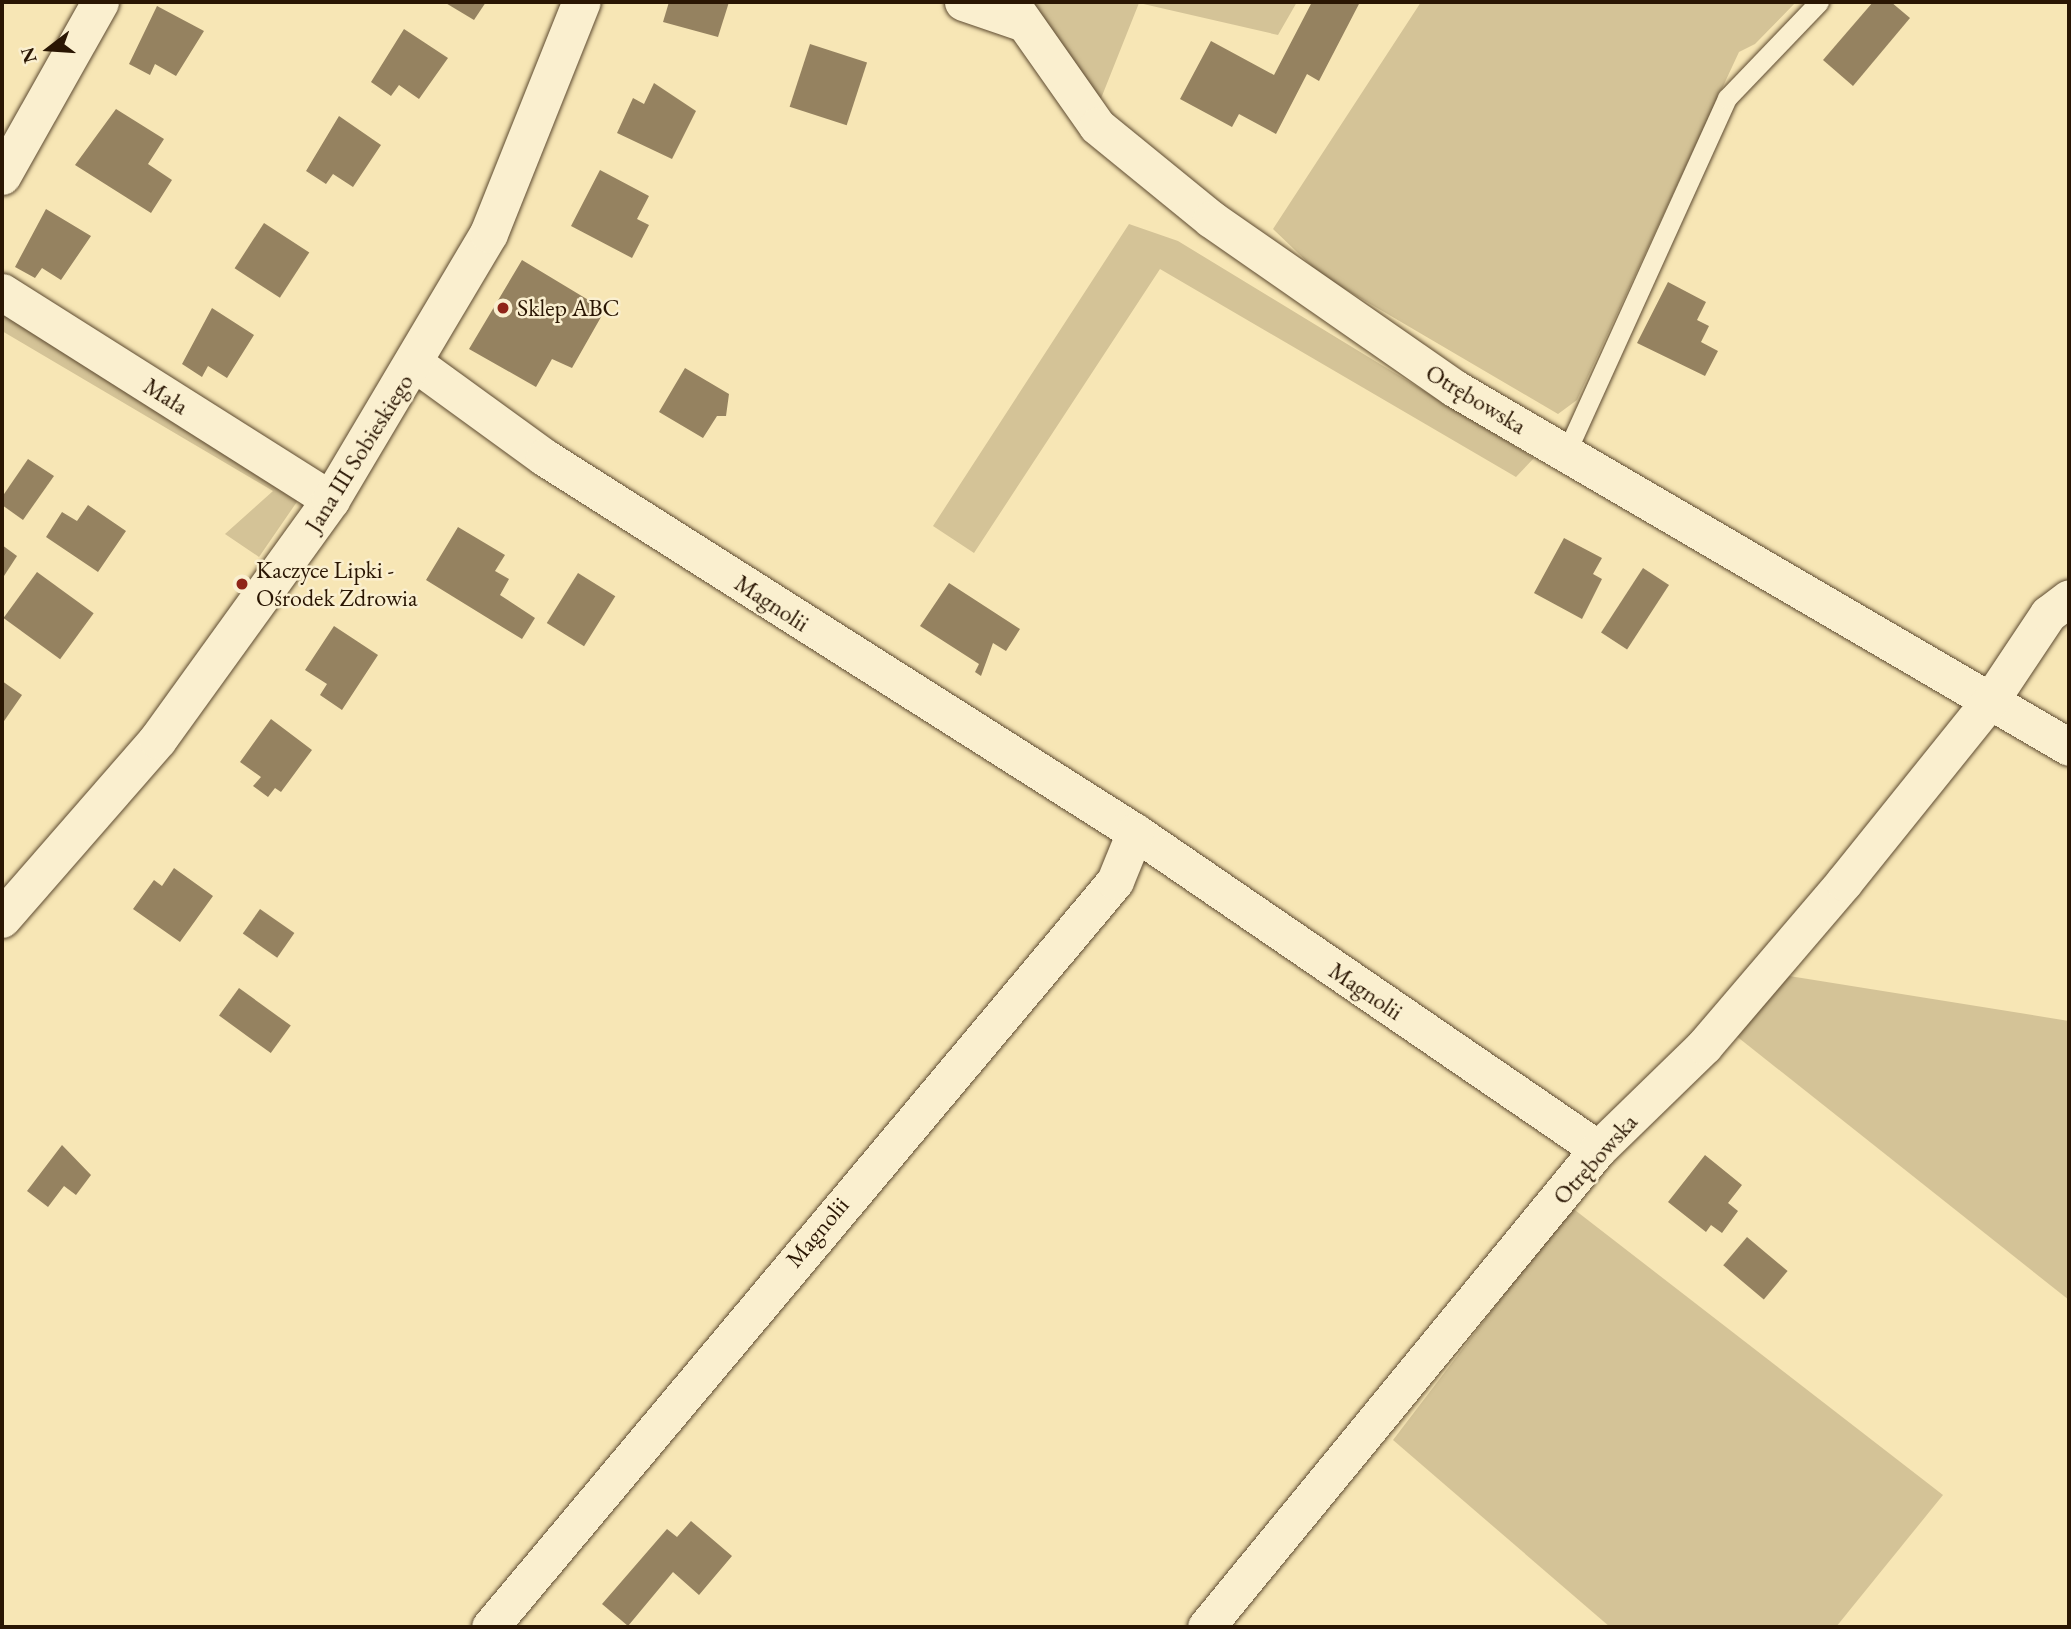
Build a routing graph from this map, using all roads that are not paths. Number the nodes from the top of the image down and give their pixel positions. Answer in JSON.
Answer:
{"nodes":[{"id":1,"x":100,"y":2,"type":"edge"},
{"id":2,"x":582,"y":2,"type":"edge"},
{"id":3,"x":963,"y":2,"type":"edge"},
{"id":4,"x":1819,"y":2,"type":"edge"},
{"id":5,"x":1015,"y":12,"type":"edge"},
{"id":6,"x":2,"y":176,"type":"edge"},
{"id":7,"x":2,"y":292,"type":"edge"},
{"id":8,"x":416,"y":364,"type":"junction"},
{"id":9,"x":1566,"y":453,"type":"junction"},
{"id":10,"x":331,"y":500,"type":"junction"},
{"id":11,"x":2069,"y":598,"type":"edge"},
{"id":12,"x":1992,"y":698,"type":"junction"},
{"id":13,"x":2069,"y":747,"type":"edge"},
{"id":14,"x":1135,"y":832,"type":"junction"},
{"id":15,"x":2,"y":919,"type":"edge"},
{"id":16,"x":1598,"y":1149,"type":"junction"},
{"id":17,"x":490,"y":1627,"type":"edge"},
{"id":18,"x":1206,"y":1627,"type":"edge"}],
"edges":[{"from":1,"to":6,"type":"street"},
{"from":2,"to":8,"type":"street","name":"Jana III Sobieskiego"},
{"from":3,"to":5,"type":"street","name":"Otrębowska"},
{"from":4,"to":9,"type":"lane"},
{"from":5,"to":9,"type":"street","name":"Otrębowska"},
{"from":7,"to":10,"type":"street","name":"Mała"},
{"from":8,"to":10,"type":"street","name":"Jana III Sobieskiego"},
{"from":8,"to":14,"type":"street","name":"Magnolii"},
{"from":9,"to":12,"type":"street","name":"Otrębowska"},
{"from":10,"to":15,"type":"street","name":"Jana III Sobieskiego"},
{"from":11,"to":12,"type":"street"},
{"from":12,"to":13,"type":"street","name":"Otrębowska"},
{"from":12,"to":16,"type":"street","name":"Otrębowska"},
{"from":14,"to":16,"type":"street","name":"Magnolii"},
{"from":14,"to":17,"type":"street","name":"Magnolii"},
{"from":16,"to":18,"type":"street","name":"Otrębowska"}]}
